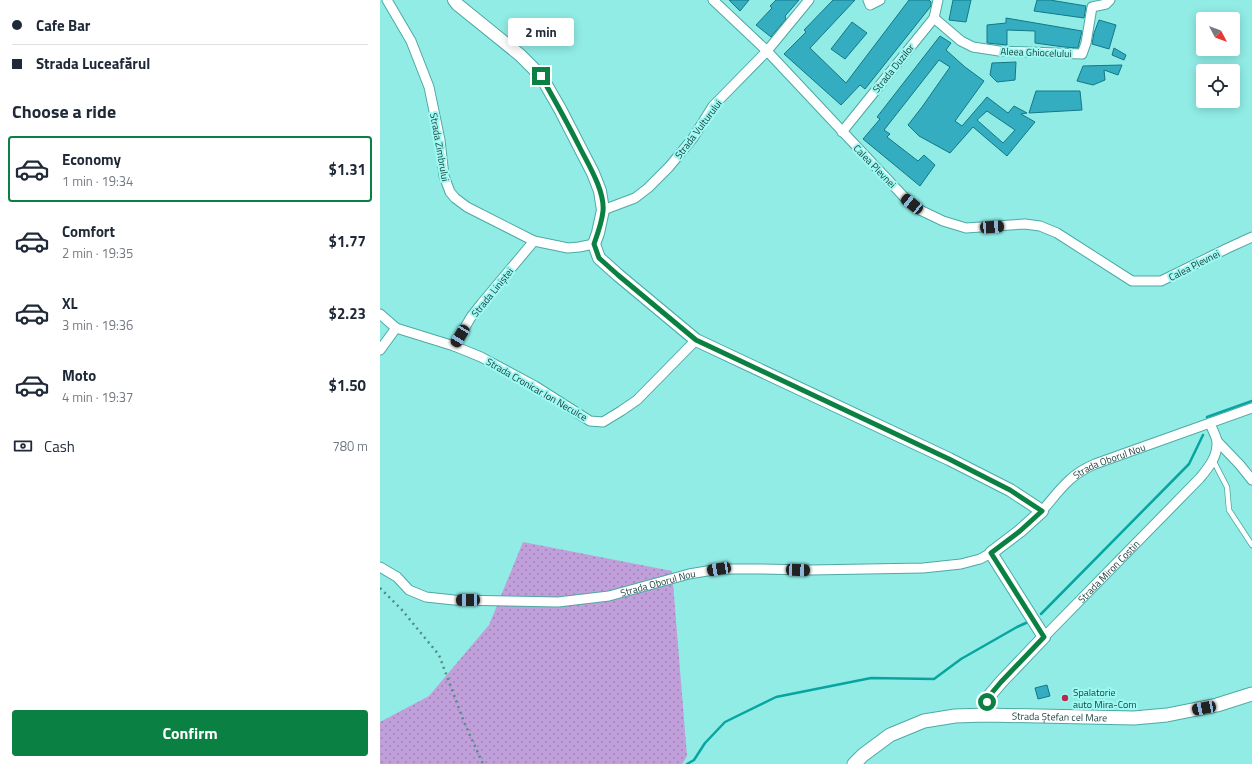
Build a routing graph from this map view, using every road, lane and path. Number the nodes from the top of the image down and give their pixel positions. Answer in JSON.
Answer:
{"nodes":[{"id":1,"x":387,"y":0,"type":"edge"},
{"id":2,"x":454,"y":0,"type":"edge"},
{"id":3,"x":713,"y":0,"type":"edge"},
{"id":4,"x":809,"y":0,"type":"edge"},
{"id":5,"x":868,"y":0,"type":"edge"},
{"id":6,"x":880,"y":0,"type":"edge"},
{"id":7,"x":938,"y":0,"type":"edge"},
{"id":8,"x":1110,"y":0,"type":"edge"},
{"id":9,"x":934,"y":18,"type":"junction"},
{"id":10,"x":766,"y":51,"type":"junction"},
{"id":11,"x":842,"y":132,"type":"junction"},
{"id":12,"x":603,"y":210,"type":"junction"},
{"id":13,"x":1252,"y":237,"type":"edge"},
{"id":14,"x":534,"y":241,"type":"junction"},
{"id":15,"x":594,"y":244,"type":"junction"},
{"id":16,"x":380,"y":314,"type":"edge"},
{"id":17,"x":396,"y":328,"type":"junction"},
{"id":18,"x":696,"y":340,"type":"junction"},
{"id":19,"x":454,"y":346,"type":"junction"},
{"id":20,"x":380,"y":350,"type":"edge"},
{"id":21,"x":1252,"y":408,"type":"edge"},
{"id":22,"x":1210,"y":423,"type":"junction"},
{"id":23,"x":1217,"y":441,"type":"junction"},
{"id":24,"x":1213,"y":460,"type":"junction"},
{"id":25,"x":1252,"y":480,"type":"edge"},
{"id":26,"x":1042,"y":511,"type":"junction"},
{"id":27,"x":1252,"y":545,"type":"edge"},
{"id":28,"x":991,"y":553,"type":"junction"},
{"id":29,"x":380,"y":567,"type":"edge"},
{"id":30,"x":1044,"y":637,"type":"junction"},
{"id":31,"x":1252,"y":694,"type":"edge"},
{"id":32,"x":986,"y":715,"type":"junction"},
{"id":33,"x":854,"y":764,"type":"edge"}],
"edges":[{"from":1,"to":14,"type":"street","name":"Strada Zimbrului"},
{"from":2,"to":12,"type":"street"},
{"from":3,"to":10,"type":"street","name":"Calea Plevnei"},
{"from":4,"to":10,"type":"street","name":"Strada Vulturului"},
{"from":5,"to":6,"type":"street"},
{"from":7,"to":9,"type":"street","name":"Strada Duzilor"},
{"from":8,"to":9,"type":"street","name":"Aleea Ghiocelului"},
{"from":9,"to":11,"type":"street","name":"Strada Duzilor"},
{"from":10,"to":11,"type":"street","name":"Calea Plevnei"},
{"from":10,"to":12,"type":"street","name":"Strada Vulturului"},
{"from":11,"to":13,"type":"street","name":"Calea Plevnei"},
{"from":12,"to":15,"type":"street"},
{"from":14,"to":15,"type":"street","name":"Strada Zimbrului"},
{"from":14,"to":19,"type":"street","name":"Strada Liniștei"},
{"from":15,"to":18,"type":"street"},
{"from":16,"to":17,"type":"street","name":"Strada Cronicar Ion Neculce"},
{"from":17,"to":19,"type":"street","name":"Strada Cronicar Ion Neculce"},
{"from":17,"to":20,"type":"street"},
{"from":18,"to":19,"type":"street","name":"Strada Cronicar Ion Neculce"},
{"from":18,"to":26,"type":"street"},
{"from":21,"to":22,"type":"street","name":"Strada Oborul Nou"},
{"from":22,"to":23,"type":"street"},
{"from":22,"to":26,"type":"street","name":"Strada Oborul Nou"},
{"from":23,"to":24,"type":"street","name":"Strada Miron Costin"},
{"from":23,"to":25,"type":"street"},
{"from":24,"to":27,"type":"lane"},
{"from":24,"to":30,"type":"street","name":"Strada Miron Costin"},
{"from":26,"to":28,"type":"street","name":"Strada Oborul Nou"},
{"from":28,"to":29,"type":"street","name":"Strada Oborul Nou"},
{"from":28,"to":30,"type":"street"},
{"from":30,"to":32,"type":"street","name":"Strada Miron Costin"},
{"from":31,"to":32,"type":"main road","name":"Strada Ștefan cel Mare"},
{"from":32,"to":33,"type":"main road","name":"Strada Ștefan cel Mare"}]}
